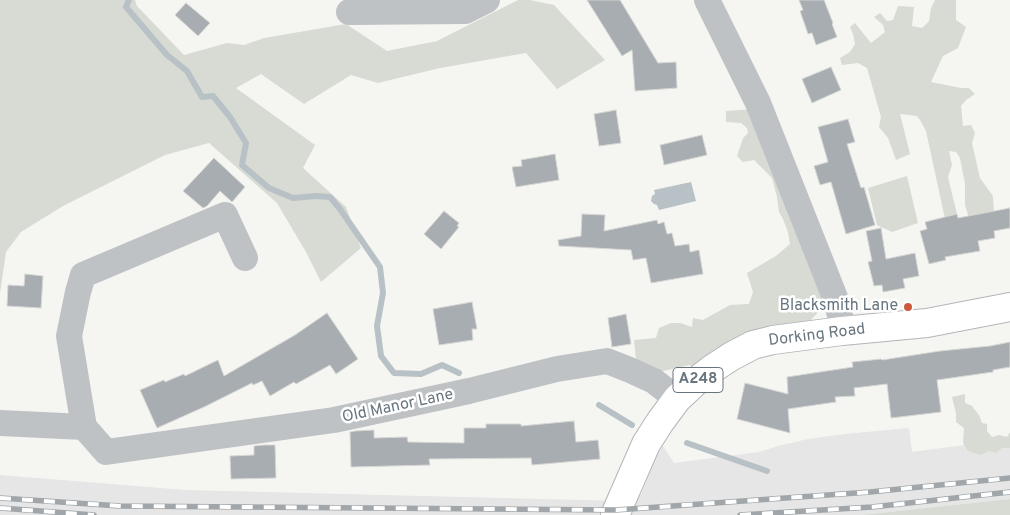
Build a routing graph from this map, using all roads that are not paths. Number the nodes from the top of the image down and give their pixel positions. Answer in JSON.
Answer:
{"nodes":[{"id":1,"x":487,"y":0,"type":"edge"},
{"id":2,"x":707,"y":0,"type":"edge"},
{"id":3,"x":349,"y":12,"type":"dead end"},
{"id":4,"x":245,"y":258,"type":"dead end"},
{"id":5,"x":1010,"y":307,"type":"edge"},
{"id":6,"x":842,"y":331,"type":"junction"},
{"id":7,"x":677,"y":399,"type":"junction"},
{"id":8,"x":0,"y":423,"type":"edge"},
{"id":9,"x":84,"y":426,"type":"junction"},
{"id":10,"x":616,"y":512,"type":"edge"}],
"edges":[{"from":1,"to":3,"type":"street"},
{"from":2,"to":6,"type":"street"},
{"from":4,"to":9,"type":"street"},
{"from":5,"to":6,"type":"main road","name":"Dorking Road","number":"A248"},
{"from":6,"to":7,"type":"main road","name":"Dorking Road","number":"A248"},
{"from":7,"to":9,"type":"street","name":"Old Manor Lane"},
{"from":7,"to":10,"type":"main road","name":"Dorking Road","number":"A248"},
{"from":8,"to":9,"type":"street"}]}
